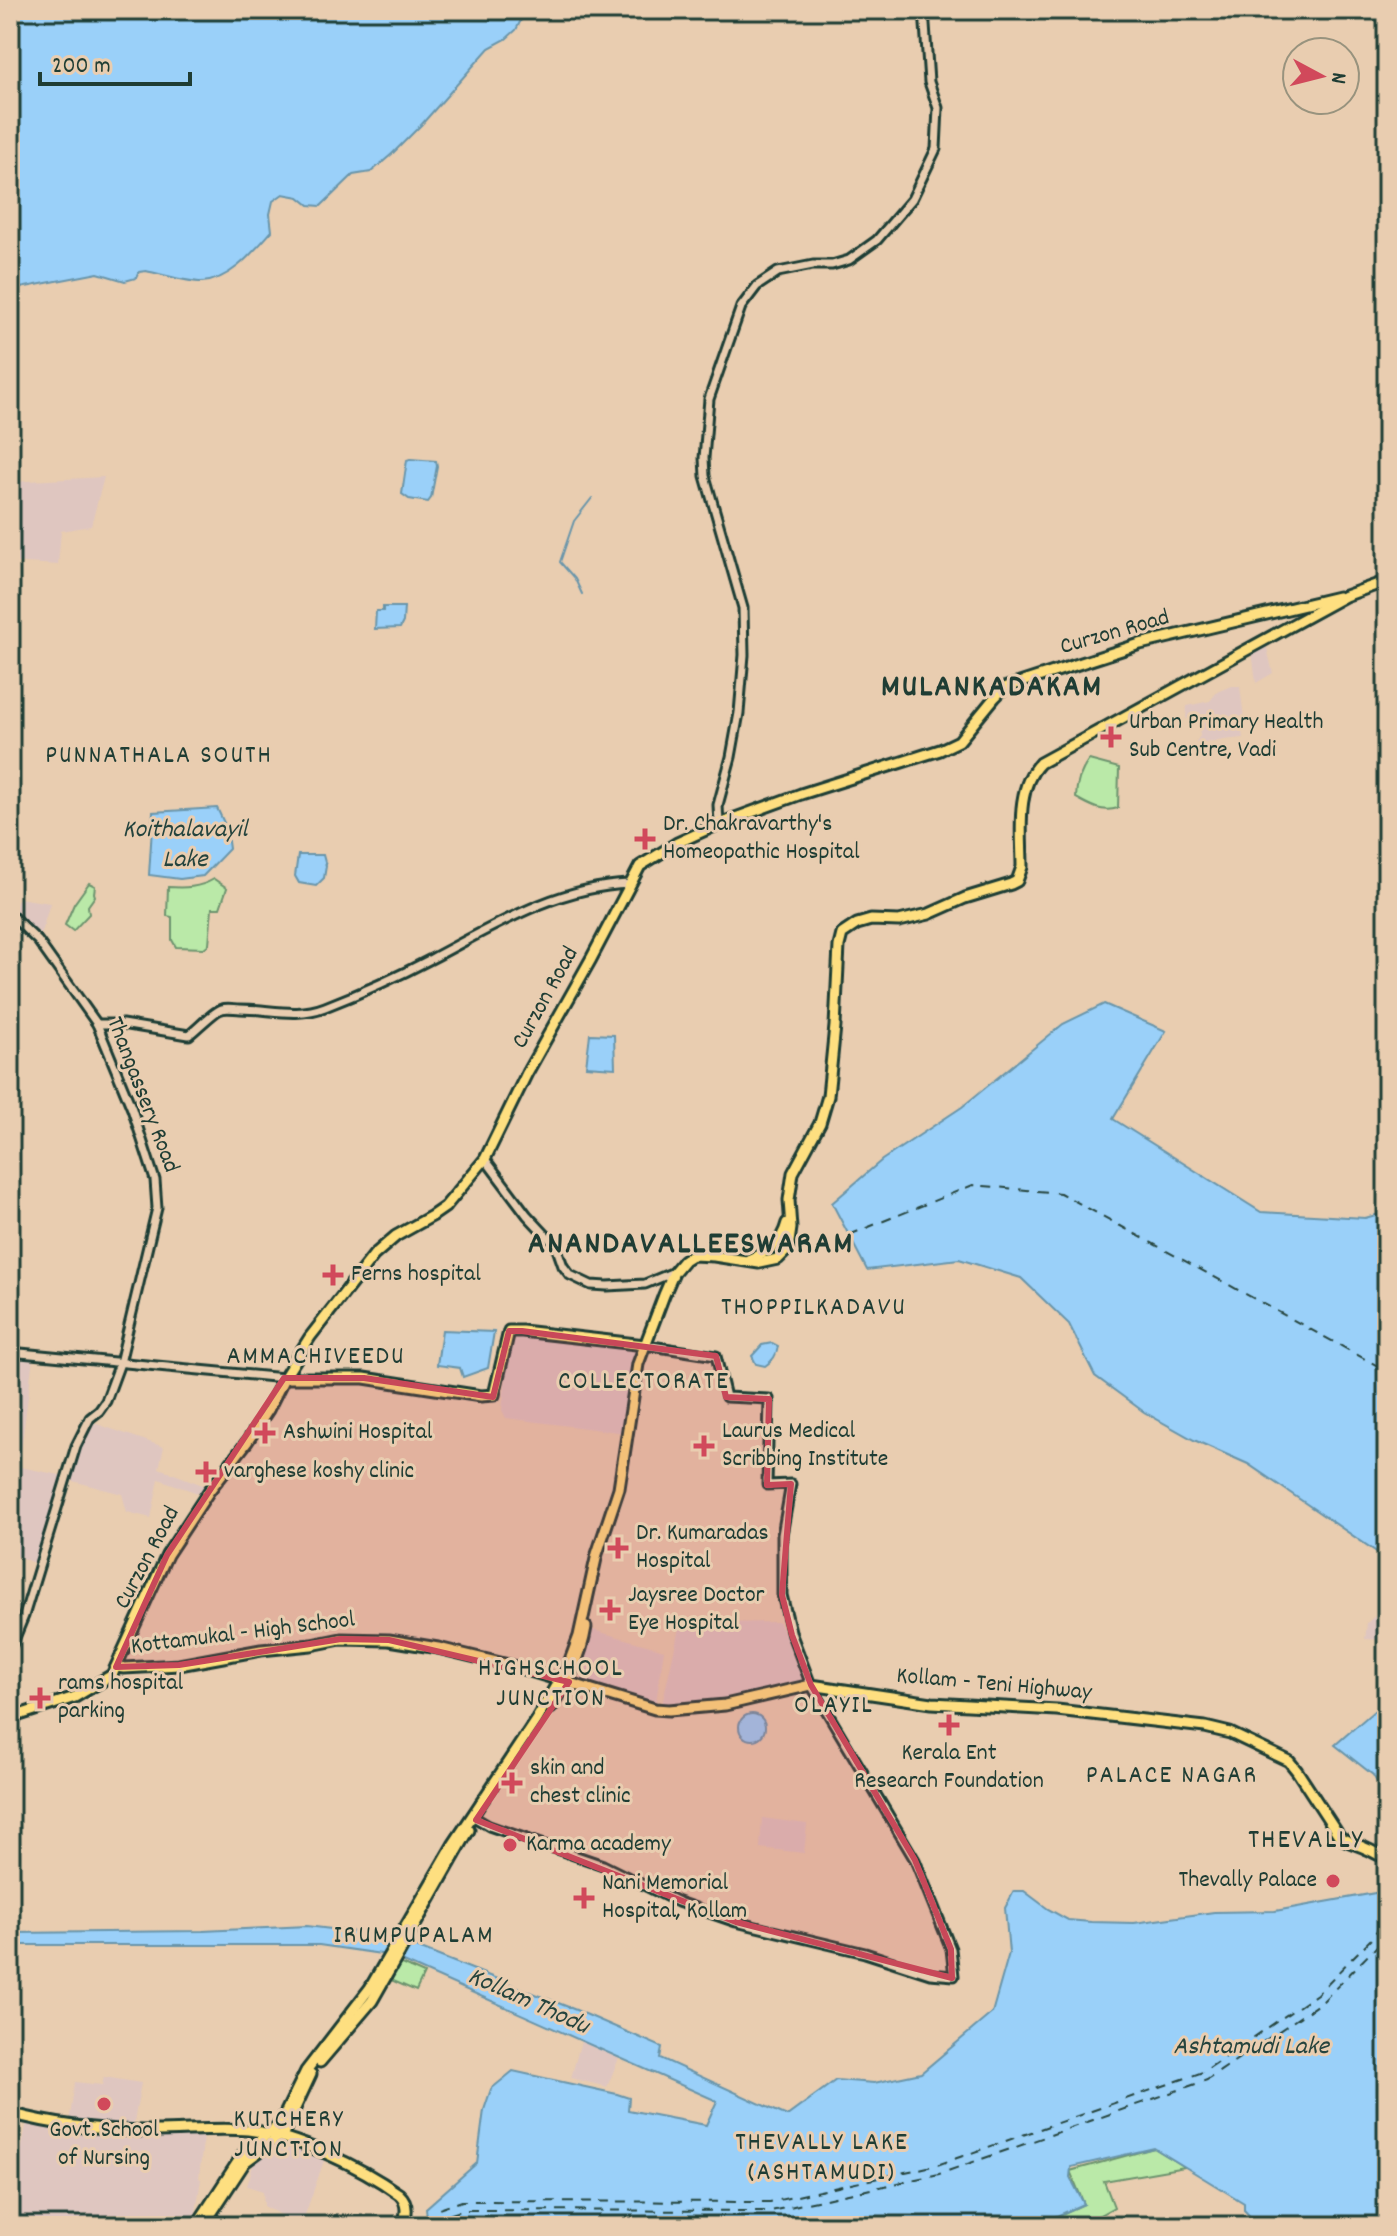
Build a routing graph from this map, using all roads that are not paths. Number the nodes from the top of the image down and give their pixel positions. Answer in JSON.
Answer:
{"nodes":[{"id":1,"x":924,"y":10,"type":"edge"},
{"id":2,"x":1387,"y":581,"type":"edge"},
{"id":3,"x":1345,"y":596,"type":"junction"},
{"id":4,"x":719,"y":824,"type":"junction"},
{"id":5,"x":629,"y":884,"type":"junction"},
{"id":6,"x":10,"y":914,"type":"edge"},
{"id":7,"x":97,"y":1024,"type":"junction"},
{"id":8,"x":485,"y":1159,"type":"junction"},
{"id":9,"x":674,"y":1272,"type":"junction"},
{"id":10,"x":645,"y":1345,"type":"junction"},
{"id":11,"x":10,"y":1352,"type":"edge"},
{"id":12,"x":120,"y":1363,"type":"junction"},
{"id":13,"x":284,"y":1378,"type":"junction"},
{"id":14,"x":10,"y":1650,"type":"edge"},
{"id":15,"x":116,"y":1667,"type":"junction"},
{"id":16,"x":564,"y":1681,"type":"junction"},
{"id":17,"x":811,"y":1685,"type":"junction"},
{"id":18,"x":10,"y":1718,"type":"edge"},
{"id":19,"x":474,"y":1818,"type":"junction"},
{"id":20,"x":1383,"y":1857,"type":"edge"},
{"id":21,"x":422,"y":1904,"type":"junction"},
{"id":22,"x":10,"y":2113,"type":"edge"},
{"id":23,"x":292,"y":2117,"type":"junction"},
{"id":24,"x":274,"y":2136,"type":"junction"},
{"id":25,"x":296,"y":2143,"type":"junction"},
{"id":26,"x":259,"y":2150,"type":"junction"},
{"id":27,"x":196,"y":2226,"type":"edge"},
{"id":28,"x":203,"y":2226,"type":"edge"},
{"id":29,"x":402,"y":2226,"type":"edge"}],
"edges":[{"from":1,"to":4,"type":"street"},
{"from":2,"to":3,"type":"main road"},
{"from":3,"to":4,"type":"main road","name":"Curzon Road"},
{"from":3,"to":9,"type":"main road"},
{"from":4,"to":5,"type":"main road","name":"Curzon Road"},
{"from":5,"to":7,"type":"street"},
{"from":5,"to":8,"type":"main road","name":"Curzon Road"},
{"from":6,"to":7,"type":"street","name":"Thangassery Road"},
{"from":7,"to":12,"type":"street","name":"Thangassery Road"},
{"from":8,"to":9,"type":"street"},
{"from":8,"to":13,"type":"main road","name":"Curzon Road"},
{"from":9,"to":10,"type":"main road"},
{"from":10,"to":13,"type":"main road"},
{"from":10,"to":16,"type":"main road"},
{"from":10,"to":17,"type":"street"},
{"from":11,"to":12,"type":"street"},
{"from":12,"to":13,"type":"street"},
{"from":12,"to":14,"type":"street","name":"Thangassery Road"},
{"from":13,"to":15,"type":"main road","name":"Curzon Road"},
{"from":15,"to":16,"type":"main road","name":"Kottamukal - High School"},
{"from":15,"to":18,"type":"main road","name":"Curzon Road"},
{"from":16,"to":17,"type":"main road","name":"Kollam - Teni Highway"},
{"from":16,"to":19,"type":"main road"},
{"from":17,"to":19,"type":"street"},
{"from":17,"to":20,"type":"main road","name":"Kollam - Teni Highway"},
{"from":19,"to":21,"type":"main road"},
{"from":21,"to":23,"type":"main road"},
{"from":21,"to":24,"type":"main road"},
{"from":22,"to":24,"type":"main road"},
{"from":23,"to":24,"type":"main road"},
{"from":23,"to":25,"type":"main road"},
{"from":24,"to":25,"type":"main road"},
{"from":24,"to":26,"type":"main road"},
{"from":24,"to":27,"type":"main road"},
{"from":25,"to":26,"type":"main road"},
{"from":25,"to":29,"type":"main road"},
{"from":26,"to":28,"type":"main road"}]}
